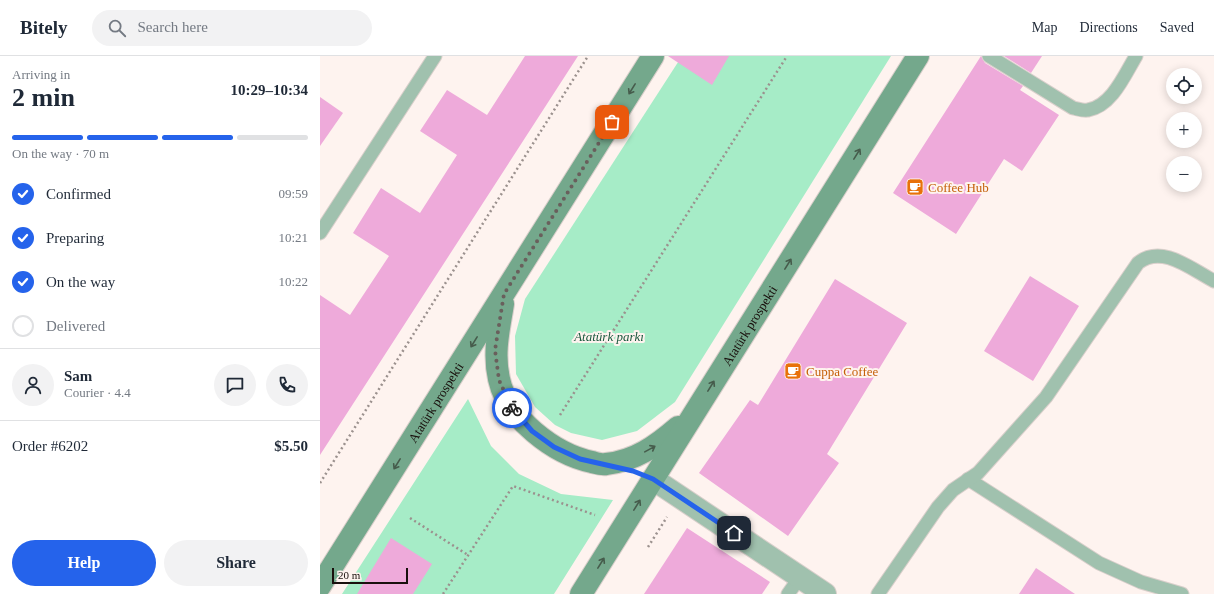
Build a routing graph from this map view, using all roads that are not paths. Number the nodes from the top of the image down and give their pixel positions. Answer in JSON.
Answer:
{"nodes":[{"id":1,"x":435,"y":56,"type":"edge"},
{"id":2,"x":653,"y":56,"type":"edge"},
{"id":3,"x":918,"y":56,"type":"edge"},
{"id":4,"x":989,"y":56,"type":"edge"},
{"id":5,"x":1136,"y":56,"type":"edge"},
{"id":6,"x":320,"y":233,"type":"edge"},
{"id":7,"x":1214,"y":281,"type":"edge"},
{"id":8,"x":504,"y":294,"type":"junction"},
{"id":9,"x":694,"y":413,"type":"junction"},
{"id":10,"x":605,"y":465,"type":"junction"},
{"id":11,"x":653,"y":479,"type":"junction"},
{"id":12,"x":968,"y":480,"type":"junction"},
{"id":13,"x":320,"y":586,"type":"edge"},
{"id":14,"x":794,"y":586,"type":"edge"},
{"id":15,"x":581,"y":594,"type":"edge"},
{"id":16,"x":825,"y":594,"type":"edge"},
{"id":17,"x":878,"y":594,"type":"edge"},
{"id":18,"x":1182,"y":594,"type":"edge"}],
"edges":[{"from":1,"to":6,"type":"lane"},
{"from":2,"to":8,"type":"main road","name":"Atatürk prospekti","one_way":true},
{"from":9,"to":3,"type":"main road","name":"Atatürk prospekti","one_way":true},
{"from":4,"to":5,"type":"lane"},
{"from":7,"to":12,"type":"lane"},
{"from":8,"to":10,"type":"main road"},
{"from":8,"to":13,"type":"main road","name":"Atatürk prospekti","one_way":true},
{"from":10,"to":9,"type":"main road","one_way":true},
{"from":9,"to":11,"type":"main road","name":"Atatürk prospekti"},
{"from":10,"to":11,"type":"main road"},
{"from":11,"to":14,"type":"street"},
{"from":15,"to":11,"type":"main road","name":"Atatürk prospekti","one_way":true},
{"from":12,"to":17,"type":"lane"},
{"from":12,"to":18,"type":"lane"},
{"from":14,"to":16,"type":"street"}]}
